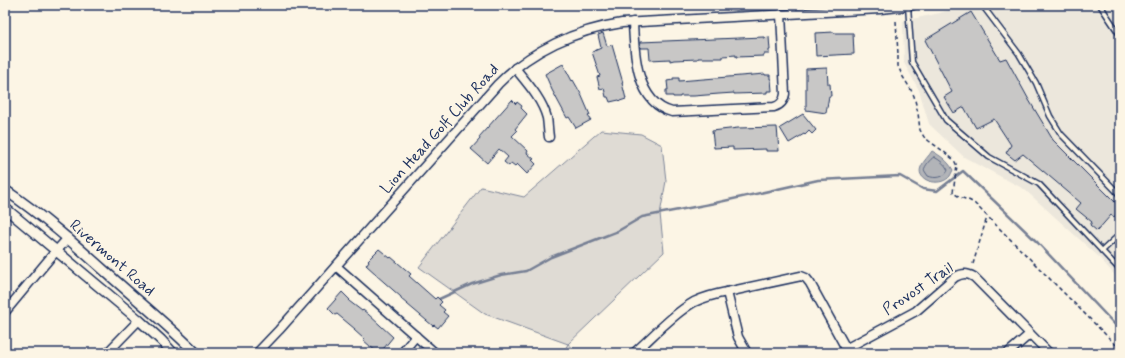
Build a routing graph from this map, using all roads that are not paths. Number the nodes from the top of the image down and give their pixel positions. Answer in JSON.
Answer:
{"nodes":[{"id":1,"x":982,"y":5,"type":"edge"},
{"id":2,"x":1100,"y":5,"type":"edge"},
{"id":3,"x":911,"y":6,"type":"edge"},
{"id":4,"x":781,"y":14,"type":"junction"},
{"id":5,"x":633,"y":22,"type":"junction"},
{"id":6,"x":1120,"y":35,"type":"edge"},
{"id":7,"x":515,"y":68,"type":"junction"},
{"id":8,"x":549,"y":137,"type":"dead end"},
{"id":9,"x":5,"y":190,"type":"edge"},
{"id":10,"x":1120,"y":195,"type":"edge"},
{"id":11,"x":5,"y":208,"type":"edge"},
{"id":12,"x":1120,"y":234,"type":"edge"},
{"id":13,"x":68,"y":238,"type":"junction"},
{"id":14,"x":56,"y":251,"type":"junction"},
{"id":15,"x":1102,"y":251,"type":"junction"},
{"id":16,"x":336,"y":266,"type":"junction"},
{"id":17,"x":1120,"y":270,"type":"edge"},
{"id":18,"x":727,"y":292,"type":"junction"},
{"id":19,"x":5,"y":312,"type":"edge"},
{"id":20,"x":139,"y":320,"type":"junction"},
{"id":21,"x":1030,"y":334,"type":"junction"},
{"id":22,"x":416,"y":336,"type":"junction"},
{"id":23,"x":848,"y":351,"type":"edge"},
{"id":24,"x":107,"y":353,"type":"edge"},
{"id":25,"x":174,"y":353,"type":"edge"},
{"id":26,"x":196,"y":353,"type":"edge"},
{"id":27,"x":257,"y":353,"type":"edge"},
{"id":28,"x":402,"y":353,"type":"edge"},
{"id":29,"x":435,"y":353,"type":"edge"},
{"id":30,"x":634,"y":353,"type":"edge"},
{"id":31,"x":747,"y":353,"type":"edge"},
{"id":32,"x":1008,"y":353,"type":"edge"},
{"id":33,"x":1049,"y":353,"type":"edge"}],
"edges":[{"from":1,"to":10,"type":"lane"},
{"from":2,"to":6,"type":"lane"},
{"from":3,"to":4,"type":"street","name":"Lion Head Golf Club Road"},
{"from":3,"to":15,"type":"lane"},
{"from":4,"to":5,"type":"street","name":"Lion Head Golf Club Road"},
{"from":4,"to":5,"type":"street"},
{"from":5,"to":7,"type":"street","name":"Lion Head Golf Club Road"},
{"from":7,"to":8,"type":"street"},
{"from":7,"to":16,"type":"street","name":"Lion Head Golf Club Road"},
{"from":9,"to":13,"type":"street","name":"Rivermont Road"},
{"from":11,"to":14,"type":"street","name":"Rivermont Road"},
{"from":12,"to":15,"type":"lane"},
{"from":13,"to":14,"type":"street"},
{"from":13,"to":26,"type":"street","name":"Rivermont Road"},
{"from":14,"to":19,"type":"street"},
{"from":14,"to":20,"type":"street","name":"Rivermont Road"},
{"from":15,"to":17,"type":"lane"},
{"from":16,"to":22,"type":"street"},
{"from":16,"to":27,"type":"street","name":"Lion Head Golf Club Road"},
{"from":18,"to":23,"type":"street"},
{"from":18,"to":30,"type":"street"},
{"from":18,"to":31,"type":"street"},
{"from":20,"to":24,"type":"street"},
{"from":20,"to":25,"type":"street","name":"Rivermont Road"},
{"from":21,"to":23,"type":"street","name":"Provost Trail"},
{"from":21,"to":32,"type":"street"},
{"from":21,"to":33,"type":"street","name":"Provost Trail"},
{"from":22,"to":28,"type":"street"},
{"from":22,"to":29,"type":"street"}]}
